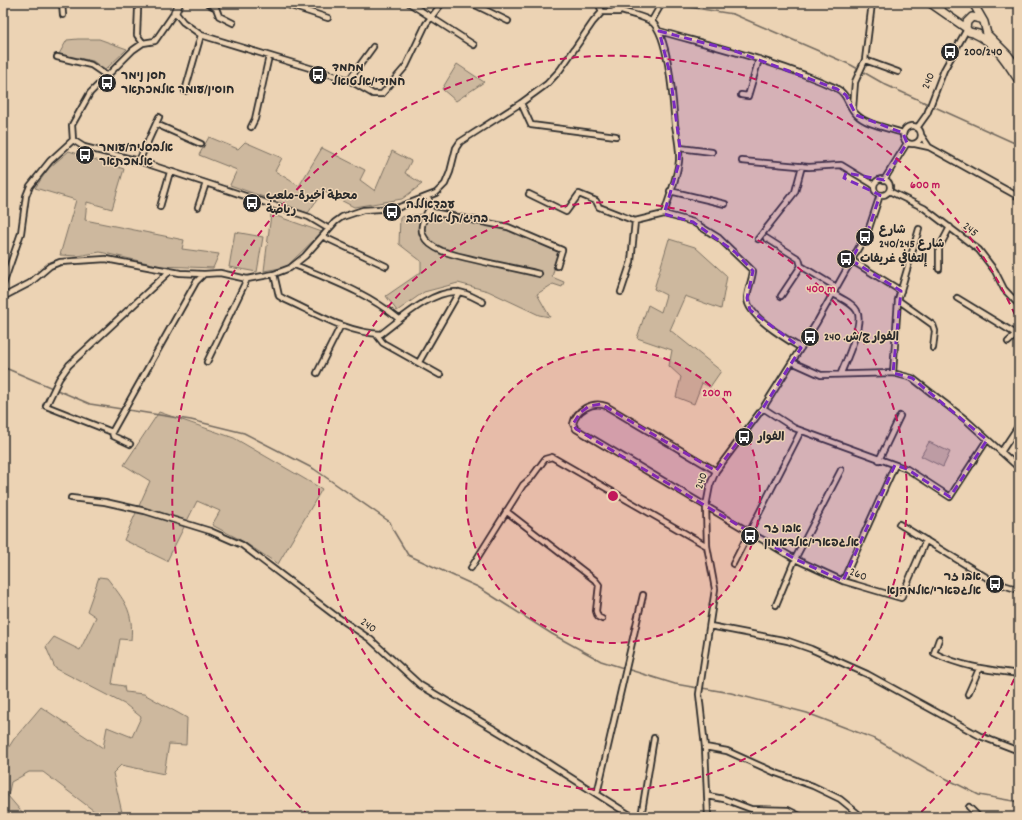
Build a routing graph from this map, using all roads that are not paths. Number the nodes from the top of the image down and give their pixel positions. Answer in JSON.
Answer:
{"nodes":[{"id":1,"x":62,"y":3,"type":"edge"},
{"id":2,"x":180,"y":3,"type":"edge"},
{"id":3,"x":207,"y":3,"type":"edge"},
{"id":4,"x":282,"y":3,"type":"edge"},
{"id":5,"x":409,"y":3,"type":"edge"},
{"id":6,"x":442,"y":3,"type":"edge"},
{"id":7,"x":471,"y":3,"type":"edge"},
{"id":8,"x":662,"y":3,"type":"edge"},
{"id":9,"x":872,"y":3,"type":"edge"},
{"id":10,"x":930,"y":3,"type":"edge"},
{"id":11,"x":936,"y":3,"type":"edge"},
{"id":12,"x":973,"y":3,"type":"edge"},
{"id":13,"x":600,"y":4,"type":"edge"},
{"id":14,"x":609,"y":4,"type":"edge"},
{"id":15,"x":138,"y":9,"type":"dead end"},
{"id":16,"x":175,"y":12,"type":"junction"},
{"id":17,"x":602,"y":12,"type":"junction"},
{"id":18,"x":608,"y":12,"type":"junction"},
{"id":19,"x":621,"y":12,"type":"junction"},
{"id":20,"x":63,"y":15,"type":"dead end"},
{"id":21,"x":432,"y":16,"type":"junction"},
{"id":22,"x":328,"y":18,"type":"dead end"},
{"id":23,"x":970,"y":18,"type":"junction"},
{"id":24,"x":981,"y":19,"type":"junction"},
{"id":25,"x":508,"y":21,"type":"dead end"},
{"id":26,"x":651,"y":22,"type":"junction"},
{"id":27,"x":233,"y":23,"type":"dead end"},
{"id":28,"x":984,"y":27,"type":"junction"},
{"id":29,"x":659,"y":31,"type":"junction"},
{"id":30,"x":970,"y":31,"type":"junction"},
{"id":31,"x":201,"y":34,"type":"junction"},
{"id":32,"x":143,"y":43,"type":"junction"},
{"id":33,"x":474,"y":45,"type":"dead end"},
{"id":34,"x":373,"y":47,"type":"dead end"},
{"id":35,"x":269,"y":56,"type":"junction"},
{"id":36,"x":57,"y":57,"type":"dead end"},
{"id":37,"x":759,"y":59,"type":"junction"},
{"id":38,"x":865,"y":60,"type":"junction"},
{"id":39,"x":1019,"y":70,"type":"edge"},
{"id":40,"x":898,"y":72,"type":"dead end"},
{"id":41,"x":107,"y":76,"type":"junction"},
{"id":42,"x":349,"y":80,"type":"junction"},
{"id":43,"x":1019,"y":81,"type":"edge"},
{"id":44,"x":184,"y":91,"type":"dead end"},
{"id":45,"x":741,"y":95,"type":"dead end"},
{"id":46,"x":521,"y":103,"type":"junction"},
{"id":47,"x":853,"y":110,"type":"junction"},
{"id":48,"x":159,"y":117,"type":"dead end"},
{"id":49,"x":156,"y":124,"type":"junction"},
{"id":50,"x":251,"y":127,"type":"dead end"},
{"id":51,"x":917,"y":128,"type":"junction"},
{"id":52,"x":903,"y":133,"type":"junction"},
{"id":53,"x":920,"y":135,"type":"junction"},
{"id":54,"x":616,"y":136,"type":"dead end"},
{"id":55,"x":72,"y":140,"type":"junction"},
{"id":56,"x":907,"y":142,"type":"junction"},
{"id":57,"x":201,"y":144,"type":"dead end"},
{"id":58,"x":915,"y":144,"type":"junction"},
{"id":59,"x":928,"y":147,"type":"junction"},
{"id":60,"x":680,"y":148,"type":"junction"},
{"id":61,"x":712,"y":152,"type":"dead end"},
{"id":62,"x":139,"y":161,"type":"junction"},
{"id":63,"x":742,"y":161,"type":"dead end"},
{"id":64,"x":802,"y":166,"type":"junction"},
{"id":65,"x":170,"y":172,"type":"junction"},
{"id":66,"x":884,"y":180,"type":"junction"},
{"id":67,"x":206,"y":182,"type":"junction"},
{"id":68,"x":874,"y":185,"type":"junction"},
{"id":69,"x":670,"y":191,"type":"junction"},
{"id":70,"x":889,"y":191,"type":"junction"},
{"id":71,"x":529,"y":194,"type":"dead end"},
{"id":72,"x":880,"y":195,"type":"junction"},
{"id":73,"x":429,"y":196,"type":"junction"},
{"id":74,"x":1019,"y":197,"type":"edge"},
{"id":75,"x":725,"y":204,"type":"dead end"},
{"id":76,"x":160,"y":207,"type":"dead end"},
{"id":77,"x":198,"y":207,"type":"dead end"},
{"id":78,"x":430,"y":209,"type":"junction"},
{"id":79,"x":664,"y":214,"type":"junction"},
{"id":80,"x":635,"y":220,"type":"junction"},
{"id":81,"x":950,"y":227,"type":"junction"},
{"id":82,"x":328,"y":229,"type":"junction"},
{"id":83,"x":919,"y":229,"type":"dead end"},
{"id":84,"x":324,"y":237,"type":"junction"},
{"id":85,"x":758,"y":238,"type":"dead end"},
{"id":86,"x":766,"y":238,"type":"dead end"},
{"id":87,"x":851,"y":260,"type":"junction"},
{"id":88,"x":295,"y":265,"type":"junction"},
{"id":89,"x":386,"y":266,"type":"dead end"},
{"id":90,"x":556,"y":266,"type":"dead end"},
{"id":91,"x":801,"y":266,"type":"junction"},
{"id":92,"x":939,"y":269,"type":"dead end"},
{"id":93,"x":170,"y":271,"type":"junction"},
{"id":94,"x":204,"y":274,"type":"junction"},
{"id":95,"x":274,"y":274,"type":"junction"},
{"id":96,"x":539,"y":274,"type":"dead end"},
{"id":97,"x":247,"y":279,"type":"junction"},
{"id":98,"x":3,"y":285,"type":"edge"},
{"id":99,"x":836,"y":287,"type":"junction"},
{"id":100,"x":901,"y":291,"type":"junction"},
{"id":101,"x":459,"y":292,"type":"junction"},
{"id":102,"x":621,"y":292,"type":"dead end"},
{"id":103,"x":832,"y":293,"type":"junction"},
{"id":104,"x":781,"y":296,"type":"dead end"},
{"id":105,"x":3,"y":298,"type":"edge"},
{"id":106,"x":957,"y":298,"type":"dead end"},
{"id":107,"x":898,"y":300,"type":"junction"},
{"id":108,"x":483,"y":302,"type":"dead end"},
{"id":109,"x":1019,"y":305,"type":"edge"},
{"id":110,"x":399,"y":319,"type":"junction"},
{"id":111,"x":341,"y":325,"type":"junction"},
{"id":112,"x":1018,"y":333,"type":"edge"},
{"id":113,"x":376,"y":334,"type":"junction"},
{"id":114,"x":1008,"y":342,"type":"dead end"},
{"id":115,"x":800,"y":348,"type":"junction"},
{"id":116,"x":933,"y":348,"type":"dead end"},
{"id":117,"x":207,"y":362,"type":"dead end"},
{"id":118,"x":419,"y":362,"type":"junction"},
{"id":119,"x":792,"y":362,"type":"junction"},
{"id":120,"x":317,"y":373,"type":"dead end"},
{"id":121,"x":841,"y":373,"type":"junction"},
{"id":122,"x":892,"y":373,"type":"junction"},
{"id":123,"x":440,"y":375,"type":"dead end"},
{"id":124,"x":1019,"y":406,"type":"edge"},
{"id":125,"x":763,"y":408,"type":"junction"},
{"id":126,"x":1019,"y":412,"type":"edge"},
{"id":127,"x":900,"y":416,"type":"dead end"},
{"id":128,"x":1019,"y":425,"type":"edge"},
{"id":129,"x":801,"y":431,"type":"junction"},
{"id":130,"x":112,"y":432,"type":"junction"},
{"id":131,"x":988,"y":440,"type":"junction"},
{"id":132,"x":130,"y":444,"type":"dead end"},
{"id":133,"x":1000,"y":452,"type":"junction"},
{"id":134,"x":879,"y":460,"type":"junction"},
{"id":135,"x":895,"y":465,"type":"junction"},
{"id":136,"x":1019,"y":468,"type":"edge"},
{"id":137,"x":841,"y":470,"type":"dead end"},
{"id":138,"x":716,"y":471,"type":"junction"},
{"id":139,"x":71,"y":498,"type":"dead end"},
{"id":140,"x":706,"y":506,"type":"junction"},
{"id":141,"x":506,"y":511,"type":"junction"},
{"id":142,"x":899,"y":524,"type":"dead end"},
{"id":143,"x":749,"y":532,"type":"junction"},
{"id":144,"x":926,"y":540,"type":"junction"},
{"id":145,"x":707,"y":546,"type":"junction"},
{"id":146,"x":795,"y":559,"type":"junction"},
{"id":147,"x":733,"y":564,"type":"dead end"},
{"id":148,"x":471,"y":568,"type":"dead end"},
{"id":149,"x":843,"y":581,"type":"junction"},
{"id":150,"x":1019,"y":590,"type":"edge"},
{"id":151,"x":643,"y":594,"type":"dead end"},
{"id":152,"x":776,"y":605,"type":"dead end"},
{"id":153,"x":602,"y":619,"type":"dead end"},
{"id":154,"x":710,"y":626,"type":"junction"},
{"id":155,"x":939,"y":639,"type":"dead end"},
{"id":156,"x":979,"y":668,"type":"junction"},
{"id":157,"x":1019,"y":674,"type":"edge"},
{"id":158,"x":968,"y":694,"type":"dead end"},
{"id":159,"x":654,"y":738,"type":"dead end"},
{"id":160,"x":705,"y":747,"type":"junction"},
{"id":161,"x":1019,"y":751,"type":"edge"},
{"id":162,"x":597,"y":794,"type":"junction"},
{"id":163,"x":708,"y":796,"type":"junction"},
{"id":164,"x":969,"y":807,"type":"dead end"},
{"id":165,"x":632,"y":817,"type":"edge"},
{"id":166,"x":641,"y":817,"type":"edge"},
{"id":167,"x":708,"y":817,"type":"edge"},
{"id":168,"x":802,"y":817,"type":"edge"},
{"id":169,"x":862,"y":817,"type":"edge"},
{"id":170,"x":979,"y":817,"type":"edge"}],
"edges":[{"from":1,"to":20,"type":"street"},
{"from":2,"to":16,"type":"main road"},
{"from":3,"to":27,"type":"street"},
{"from":4,"to":22,"type":"street"},
{"from":5,"to":21,"type":"street"},
{"from":6,"to":21,"type":"street"},
{"from":7,"to":25,"type":"street"},
{"from":8,"to":26,"type":"street"},
{"from":9,"to":38,"type":"street"},
{"from":10,"to":30,"type":"main road"},
{"from":11,"to":23,"type":"main road"},
{"from":12,"to":23,"type":"main road"},
{"from":12,"to":24,"type":"main road"},
{"from":13,"to":17,"type":"street"},
{"from":14,"to":18,"type":"street"},
{"from":14,"to":19,"type":"street"},
{"from":15,"to":32,"type":"street"},
{"from":16,"to":31,"type":"street"},
{"from":16,"to":32,"type":"street"},
{"from":17,"to":18,"type":"street"},
{"from":17,"to":46,"type":"street"},
{"from":18,"to":19,"type":"street"},
{"from":19,"to":26,"type":"street"},
{"from":21,"to":33,"type":"street"},
{"from":21,"to":42,"type":"street"},
{"from":23,"to":24,"type":"main road"},
{"from":23,"to":30,"type":"main road"},
{"from":24,"to":28,"type":"main road"},
{"from":26,"to":29,"type":"street"},
{"from":28,"to":30,"type":"main road"},
{"from":28,"to":39,"type":"main road"},
{"from":29,"to":37,"type":"street"},
{"from":29,"to":60,"type":"street"},
{"from":30,"to":43,"type":"main road"},
{"from":30,"to":51,"type":"street","name":"240"},
{"from":31,"to":35,"type":"street"},
{"from":31,"to":44,"type":"street"},
{"from":32,"to":41,"type":"street"},
{"from":34,"to":42,"type":"street"},
{"from":35,"to":42,"type":"street"},
{"from":35,"to":50,"type":"street"},
{"from":36,"to":41,"type":"street"},
{"from":37,"to":45,"type":"street"},
{"from":37,"to":47,"type":"street"},
{"from":38,"to":40,"type":"street"},
{"from":38,"to":47,"type":"street"},
{"from":41,"to":55,"type":"street"},
{"from":46,"to":54,"type":"street"},
{"from":46,"to":73,"type":"street"},
{"from":47,"to":52,"type":"street"},
{"from":48,"to":49,"type":"street"},
{"from":49,"to":57,"type":"street"},
{"from":49,"to":62,"type":"street"},
{"from":51,"to":52,"type":"street"},
{"from":51,"to":53,"type":"street"},
{"from":52,"to":56,"type":"street"},
{"from":53,"to":58,"type":"street"},
{"from":53,"to":59,"type":"street"},
{"from":55,"to":62,"type":"street"},
{"from":55,"to":98,"type":"street"},
{"from":56,"to":58,"type":"street"},
{"from":56,"to":66,"type":"street"},
{"from":58,"to":59,"type":"street"},
{"from":59,"to":74,"type":"street"},
{"from":60,"to":61,"type":"street"},
{"from":60,"to":69,"type":"street"},
{"from":62,"to":65,"type":"street"},
{"from":63,"to":64,"type":"street"},
{"from":64,"to":68,"type":"street"},
{"from":64,"to":85,"type":"street"},
{"from":65,"to":67,"type":"street"},
{"from":65,"to":76,"type":"street"},
{"from":66,"to":68,"type":"street"},
{"from":66,"to":70,"type":"street"},
{"from":67,"to":77,"type":"street"},
{"from":67,"to":82,"type":"street"},
{"from":68,"to":72,"type":"street"},
{"from":69,"to":75,"type":"street"},
{"from":69,"to":79,"type":"street"},
{"from":70,"to":72,"type":"street"},
{"from":70,"to":81,"type":"street","name":"245"},
{"from":71,"to":80,"type":"street"},
{"from":72,"to":87,"type":"street","name":"240"},
{"from":73,"to":78,"type":"street"},
{"from":73,"to":82,"type":"street"},
{"from":78,"to":90,"type":"street"},
{"from":78,"to":96,"type":"street"},
{"from":79,"to":80,"type":"street"},
{"from":79,"to":115,"type":"street"},
{"from":80,"to":102,"type":"street"},
{"from":81,"to":92,"type":"street"},
{"from":81,"to":109,"type":"street","name":"245"},
{"from":82,"to":84,"type":"street"},
{"from":83,"to":100,"type":"street"},
{"from":84,"to":88,"type":"street"},
{"from":84,"to":89,"type":"street"},
{"from":86,"to":91,"type":"street"},
{"from":87,"to":99,"type":"street","name":"240"},
{"from":87,"to":100,"type":"street"},
{"from":88,"to":95,"type":"street"},
{"from":88,"to":110,"type":"street"},
{"from":91,"to":99,"type":"street"},
{"from":91,"to":104,"type":"street"},
{"from":93,"to":94,"type":"street"},
{"from":93,"to":105,"type":"street"},
{"from":93,"to":130,"type":"street"},
{"from":94,"to":97,"type":"street"},
{"from":94,"to":130,"type":"street"},
{"from":95,"to":97,"type":"street"},
{"from":95,"to":111,"type":"street"},
{"from":97,"to":117,"type":"street"},
{"from":99,"to":103,"type":"street","name":"240"},
{"from":100,"to":107,"type":"street"},
{"from":101,"to":108,"type":"street"},
{"from":101,"to":110,"type":"street"},
{"from":101,"to":118,"type":"street"},
{"from":103,"to":115,"type":"street","name":"240"},
{"from":103,"to":121,"type":"street"},
{"from":106,"to":112,"type":"street"},
{"from":107,"to":116,"type":"street"},
{"from":107,"to":122,"type":"street"},
{"from":110,"to":113,"type":"street"},
{"from":111,"to":113,"type":"street"},
{"from":111,"to":120,"type":"street"},
{"from":112,"to":114,"type":"street"},
{"from":113,"to":118,"type":"street"},
{"from":115,"to":119,"type":"street","name":"240"},
{"from":118,"to":123,"type":"street"},
{"from":119,"to":121,"type":"street"},
{"from":119,"to":125,"type":"street","name":"240"},
{"from":121,"to":122,"type":"street"},
{"from":122,"to":131,"type":"street"},
{"from":124,"to":126,"type":"street"},
{"from":125,"to":129,"type":"street"},
{"from":125,"to":138,"type":"street","name":"240"},
{"from":127,"to":134,"type":"street"},
{"from":128,"to":133,"type":"street"},
{"from":129,"to":134,"type":"street"},
{"from":129,"to":143,"type":"street"},
{"from":130,"to":132,"type":"street"},
{"from":131,"to":133,"type":"street"},
{"from":131,"to":135,"type":"street"},
{"from":133,"to":136,"type":"street"},
{"from":134,"to":135,"type":"street"},
{"from":135,"to":149,"type":"street"},
{"from":137,"to":146,"type":"street"},
{"from":138,"to":140,"type":"street","name":"240"},
{"from":138,"to":140,"type":"street","name":"260"},
{"from":139,"to":162,"type":"street","name":"240"},
{"from":140,"to":143,"type":"street","name":"260"},
{"from":140,"to":145,"type":"street","name":"240"},
{"from":141,"to":145,"type":"street"},
{"from":141,"to":148,"type":"street"},
{"from":141,"to":153,"type":"street"},
{"from":142,"to":144,"type":"street"},
{"from":143,"to":146,"type":"street","name":"260"},
{"from":143,"to":147,"type":"street"},
{"from":144,"to":149,"type":"street","name":"260"},
{"from":144,"to":150,"type":"street"},
{"from":145,"to":154,"type":"street","name":"240"},
{"from":146,"to":149,"type":"street","name":"260"},
{"from":146,"to":152,"type":"street"},
{"from":151,"to":162,"type":"street"},
{"from":154,"to":160,"type":"street","name":"240"},
{"from":154,"to":161,"type":"street"},
{"from":155,"to":156,"type":"street"},
{"from":156,"to":157,"type":"street"},
{"from":156,"to":158,"type":"street"},
{"from":159,"to":166,"type":"street"},
{"from":160,"to":163,"type":"street","name":"240"},
{"from":160,"to":169,"type":"street"},
{"from":162,"to":165,"type":"street","name":"240"},
{"from":163,"to":167,"type":"street","name":"240"},
{"from":163,"to":168,"type":"street"},
{"from":164,"to":170,"type":"street"}]}
